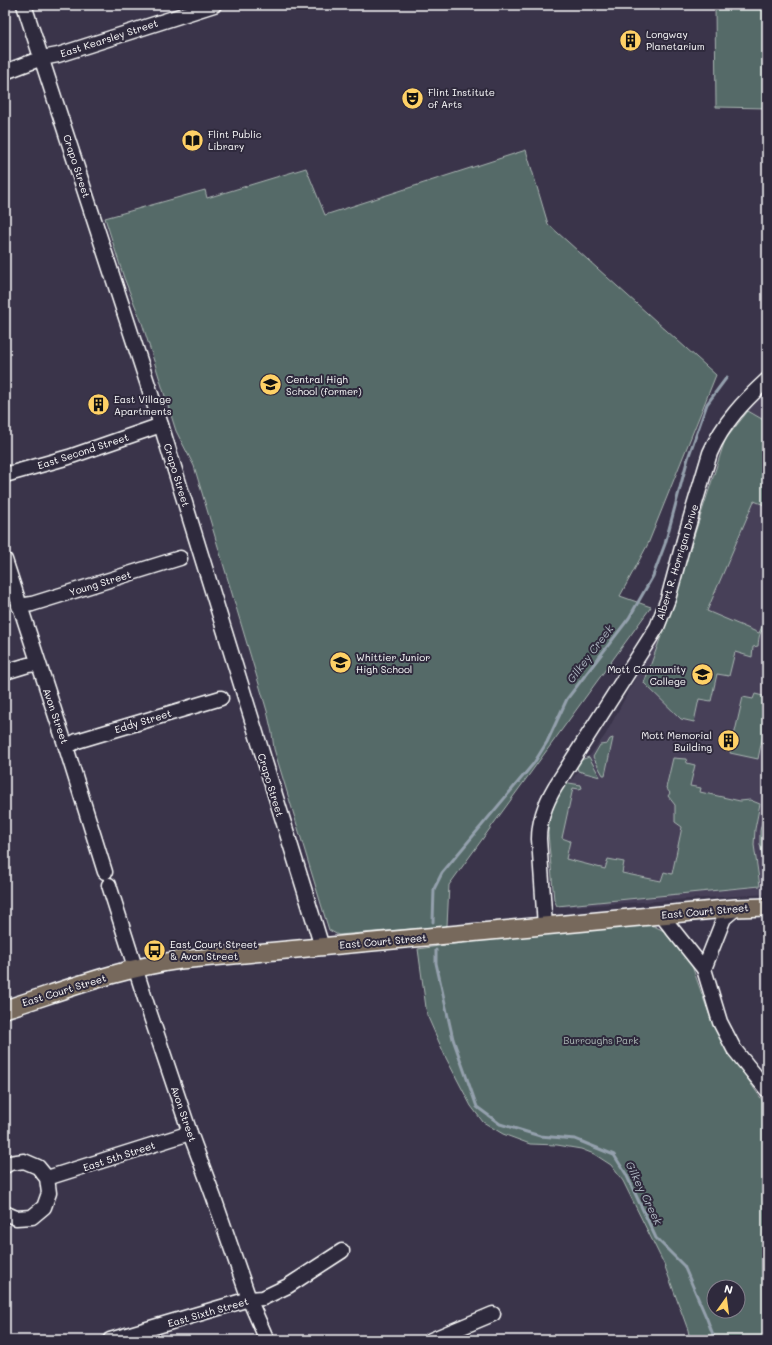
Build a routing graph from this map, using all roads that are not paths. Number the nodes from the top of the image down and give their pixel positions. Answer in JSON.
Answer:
{"nodes":[{"id":1,"x":24,"y":5,"type":"edge"},
{"id":2,"x":214,"y":5,"type":"edge"},
{"id":3,"x":42,"y":58,"type":"junction"},
{"id":4,"x":5,"y":72,"type":"edge"},
{"id":5,"x":767,"y":380,"type":"edge"},
{"id":6,"x":161,"y":425,"type":"junction"},
{"id":7,"x":5,"y":475,"type":"edge"},
{"id":8,"x":180,"y":558,"type":"dead end"},
{"id":9,"x":5,"y":560,"type":"edge"},
{"id":10,"x":19,"y":606,"type":"junction"},
{"id":11,"x":38,"y":664,"type":"junction"},
{"id":12,"x":5,"y":672,"type":"edge"},
{"id":13,"x":221,"y":698,"type":"dead end"},
{"id":14,"x":66,"y":747,"type":"junction"},
{"id":15,"x":767,"y":907,"type":"edge"},
{"id":16,"x":736,"y":908,"type":"junction"},
{"id":17,"x":661,"y":915,"type":"junction"},
{"id":18,"x":545,"y":926,"type":"junction"},
{"id":19,"x":322,"y":947,"type":"junction"},
{"id":20,"x":135,"y":968,"type":"junction"},
{"id":21,"x":704,"y":969,"type":"junction"},
{"id":22,"x":5,"y":1008,"type":"edge"},
{"id":23,"x":767,"y":1090,"type":"edge"},
{"id":24,"x":190,"y":1133,"type":"junction"},
{"id":25,"x":5,"y":1166,"type":"edge"},
{"id":26,"x":47,"y":1178,"type":"junction"},
{"id":27,"x":5,"y":1213,"type":"edge"},
{"id":28,"x":342,"y":1251,"type":"dead end"},
{"id":29,"x":249,"y":1299,"type":"junction"},
{"id":30,"x":493,"y":1314,"type":"dead end"},
{"id":31,"x":110,"y":1340,"type":"edge"},
{"id":32,"x":267,"y":1340,"type":"edge"},
{"id":33,"x":431,"y":1340,"type":"edge"}],
"edges":[{"from":1,"to":3,"type":"street","name":"Crapo Street"},
{"from":2,"to":3,"type":"street","name":"East Kearsley Street"},
{"from":3,"to":4,"type":"street","name":"East Kearsley Street"},
{"from":3,"to":6,"type":"street","name":"Crapo Street"},
{"from":5,"to":18,"type":"street","name":"Albert R. Horrigan Drive"},
{"from":6,"to":7,"type":"street","name":"East Second Street"},
{"from":6,"to":19,"type":"street","name":"Crapo Street"},
{"from":8,"to":10,"type":"street","name":"Young Street"},
{"from":9,"to":10,"type":"street","name":"Avon Street"},
{"from":10,"to":11,"type":"street","name":"Avon Street"},
{"from":11,"to":12,"type":"street"},
{"from":11,"to":14,"type":"street","name":"Avon Street"},
{"from":13,"to":14,"type":"street","name":"Eddy Street"},
{"from":14,"to":20,"type":"street","name":"Avon Street"},
{"from":15,"to":16,"type":"main road","name":"East Court Street"},
{"from":16,"to":17,"type":"main road","name":"East Court Street"},
{"from":16,"to":21,"type":"street"},
{"from":17,"to":18,"type":"main road","name":"East Court Street"},
{"from":17,"to":21,"type":"street"},
{"from":18,"to":19,"type":"main road","name":"East Court Street"},
{"from":19,"to":20,"type":"main road","name":"East Court Street"},
{"from":20,"to":22,"type":"main road","name":"East Court Street"},
{"from":20,"to":24,"type":"street","name":"Avon Street"},
{"from":21,"to":23,"type":"street"},
{"from":24,"to":26,"type":"street","name":"East 5th Street"},
{"from":24,"to":29,"type":"street","name":"Avon Street"},
{"from":25,"to":26,"type":"street"},
{"from":26,"to":27,"type":"street"},
{"from":28,"to":29,"type":"street","name":"East Sixth Street"},
{"from":29,"to":31,"type":"street","name":"East Sixth Street"},
{"from":29,"to":32,"type":"street","name":"Avon Street"},
{"from":30,"to":33,"type":"street"}]}
